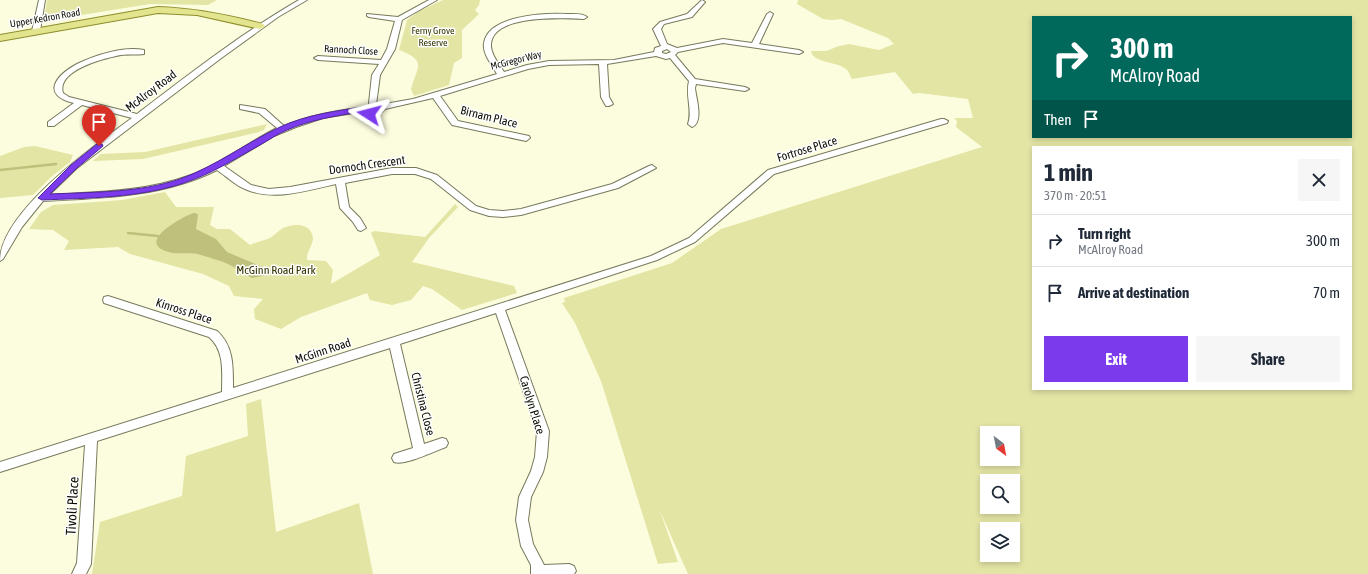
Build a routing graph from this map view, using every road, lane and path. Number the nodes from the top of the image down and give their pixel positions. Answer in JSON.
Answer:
{"nodes":[{"id":1,"x":42,"y":0,"type":"edge"},
{"id":2,"x":304,"y":0,"type":"edge"},
{"id":3,"x":434,"y":0,"type":"edge"},
{"id":4,"x":702,"y":2,"type":"dead end"},
{"id":5,"x":770,"y":14,"type":"dead end"},
{"id":6,"x":369,"y":15,"type":"dead end"},
{"id":7,"x":584,"y":17,"type":"dead end"},
{"id":8,"x":399,"y":19,"type":"junction"},
{"id":9,"x":260,"y":26,"type":"junction"},
{"id":10,"x":36,"y":31,"type":"junction"},
{"id":11,"x":0,"y":38,"type":"edge"},
{"id":12,"x":755,"y":45,"type":"junction"},
{"id":13,"x":665,"y":47,"type":"junction"},
{"id":14,"x":141,"y":52,"type":"dead end"},
{"id":15,"x":800,"y":52,"type":"dead end"},
{"id":16,"x":658,"y":53,"type":"junction"},
{"id":17,"x":673,"y":53,"type":"junction"},
{"id":18,"x":318,"y":58,"type":"dead end"},
{"id":19,"x":383,"y":62,"type":"junction"},
{"id":20,"x":603,"y":62,"type":"junction"},
{"id":21,"x":501,"y":74,"type":"junction"},
{"id":22,"x":693,"y":81,"type":"junction"},
{"id":23,"x":745,"y":89,"type":"dead end"},
{"id":24,"x":435,"y":96,"type":"junction"},
{"id":25,"x":80,"y":103,"type":"junction"},
{"id":26,"x":373,"y":103,"type":"junction"},
{"id":27,"x":609,"y":104,"type":"dead end"},
{"id":28,"x":244,"y":107,"type":"dead end"},
{"id":29,"x":382,"y":107,"type":"junction"},
{"id":30,"x":363,"y":109,"type":"junction"},
{"id":31,"x":138,"y":117,"type":"junction"},
{"id":32,"x":944,"y":121,"type":"dead end"},
{"id":33,"x":51,"y":124,"type":"dead end"},
{"id":34,"x":692,"y":124,"type":"dead end"},
{"id":35,"x":283,"y":129,"type":"junction"},
{"id":36,"x":526,"y":138,"type":"dead end"},
{"id":37,"x":218,"y":166,"type":"junction"},
{"id":38,"x":652,"y":168,"type":"dead end"},
{"id":39,"x":340,"y":181,"type":"junction"},
{"id":40,"x":42,"y":198,"type":"junction"},
{"id":41,"x":360,"y":228,"type":"dead end"},
{"id":42,"x":0,"y":257,"type":"edge"},
{"id":43,"x":654,"y":258,"type":"joint"},
{"id":44,"x":108,"y":300,"type":"dead end"},
{"id":45,"x":499,"y":308,"type":"junction"},
{"id":46,"x":394,"y":342,"type":"junction"},
{"id":47,"x":228,"y":395,"type":"junction"},
{"id":48,"x":91,"y":439,"type":"junction"},
{"id":49,"x":442,"y":443,"type":"dead end"},
{"id":50,"x":420,"y":451,"type":"junction"},
{"id":51,"x":398,"y":458,"type":"dead end"},
{"id":52,"x":0,"y":467,"type":"edge"},
{"id":53,"x":569,"y":571,"type":"dead end"},
{"id":54,"x":538,"y":573,"type":"edge"},
{"id":55,"x":80,"y":574,"type":"edge"}],
"edges":[{"from":1,"to":10,"type":"street"},
{"from":2,"to":9,"type":"street","name":"McAlroy Road"},
{"from":3,"to":8,"type":"street"},
{"from":4,"to":13,"type":"street"},
{"from":5,"to":12,"type":"street"},
{"from":6,"to":8,"type":"street"},
{"from":7,"to":21,"type":"street"},
{"from":8,"to":19,"type":"street"},
{"from":9,"to":10,"type":"main road","name":"Upper Kedron Road"},
{"from":9,"to":31,"type":"street","name":"McAlroy Road"},
{"from":10,"to":11,"type":"main road","name":"Upper Kedron Road"},
{"from":12,"to":15,"type":"street"},
{"from":12,"to":17,"type":"street"},
{"from":13,"to":16,"type":"street"},
{"from":13,"to":17,"type":"street"},
{"from":14,"to":25,"type":"street"},
{"from":16,"to":17,"type":"street"},
{"from":16,"to":20,"type":"street","name":"McGregor Way"},
{"from":17,"to":22,"type":"street"},
{"from":18,"to":19,"type":"street","name":"Rannoch Close"},
{"from":19,"to":26,"type":"street"},
{"from":20,"to":21,"type":"street","name":"McGregor Way"},
{"from":20,"to":27,"type":"street"},
{"from":21,"to":24,"type":"street","name":"McGregor Way"},
{"from":22,"to":23,"type":"street"},
{"from":22,"to":34,"type":"street"},
{"from":24,"to":29,"type":"street","name":"McGregor Way"},
{"from":24,"to":36,"type":"street","name":"Birnam Place"},
{"from":25,"to":31,"type":"street"},
{"from":25,"to":33,"type":"street"},
{"from":26,"to":29,"type":"street"},
{"from":26,"to":30,"type":"street"},
{"from":28,"to":35,"type":"street"},
{"from":29,"to":30,"type":"street","name":"McGregor Way"},
{"from":30,"to":35,"type":"street"},
{"from":31,"to":40,"type":"street","name":"McAlroy Road"},
{"from":32,"to":43,"type":"street","name":"Fortrose Place"},
{"from":35,"to":37,"type":"street"},
{"from":37,"to":39,"type":"street","name":"Dornoch Crescent"},
{"from":37,"to":40,"type":"street"},
{"from":38,"to":39,"type":"street","name":"Dornoch Crescent"},
{"from":39,"to":41,"type":"street"},
{"from":40,"to":42,"type":"street","name":"McAlroy Road"},
{"from":43,"to":45,"type":"street","name":"McGinn Road"},
{"from":44,"to":47,"type":"street","name":"Kinross Place"},
{"from":45,"to":46,"type":"street","name":"McGinn Road"},
{"from":45,"to":54,"type":"street","name":"Carolyn Place"},
{"from":46,"to":47,"type":"street","name":"McGinn Road"},
{"from":46,"to":50,"type":"street","name":"Christina Close"},
{"from":47,"to":48,"type":"street","name":"McGinn Road"},
{"from":48,"to":52,"type":"street","name":"McGinn Road"},
{"from":48,"to":55,"type":"street","name":"Tivoli Place"},
{"from":49,"to":50,"type":"street","name":"Christina Close"},
{"from":50,"to":51,"type":"street"},
{"from":53,"to":54,"type":"street","name":"Carolyn Place"}]}
